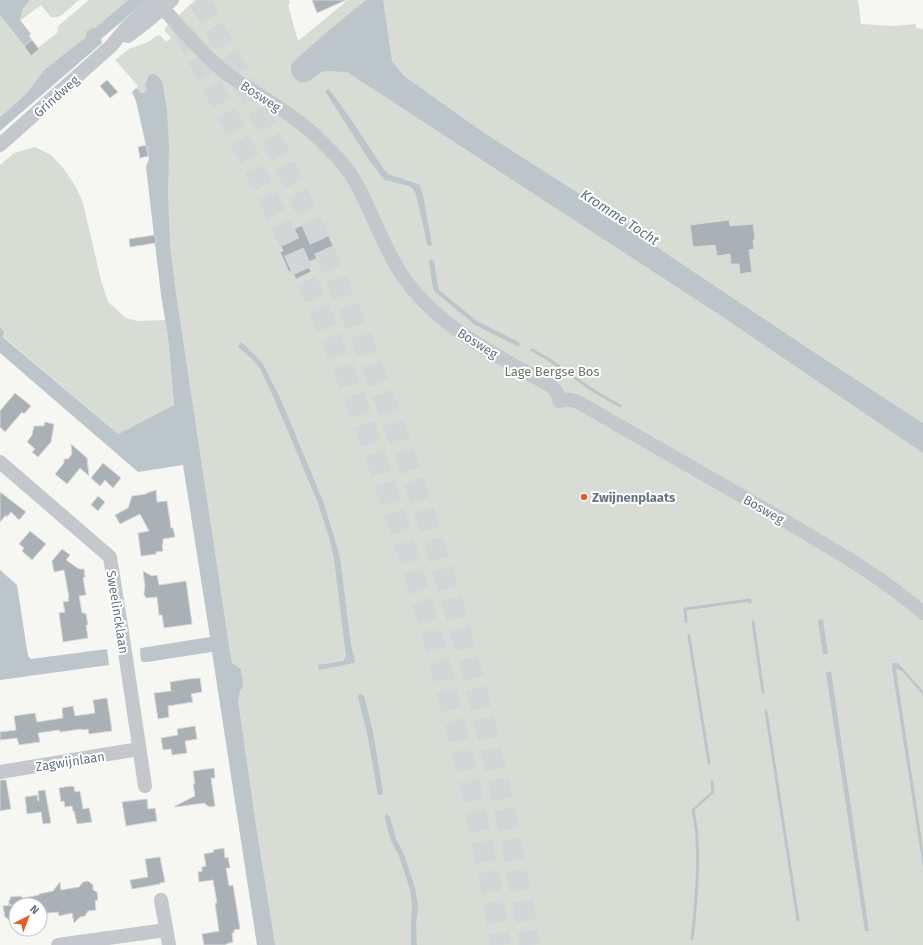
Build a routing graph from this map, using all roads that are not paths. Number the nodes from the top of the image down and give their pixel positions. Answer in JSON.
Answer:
{"nodes":[{"id":1,"x":162,"y":2,"type":"edge"},
{"id":2,"x":0,"y":145,"type":"edge"},
{"id":3,"x":0,"y":462,"type":"edge"},
{"id":4,"x":923,"y":613,"type":"edge"},
{"id":5,"x":139,"y":749,"type":"junction"},
{"id":6,"x":0,"y":772,"type":"edge"},
{"id":7,"x":145,"y":786,"type":"dead end"},
{"id":8,"x":161,"y":900,"type":"dead end"},
{"id":9,"x":166,"y":930,"type":"junction"},
{"id":10,"x":58,"y":945,"type":"edge"},
{"id":11,"x":169,"y":945,"type":"edge"}],
"edges":[{"from":1,"to":2,"type":"street","name":"Grindweg"},
{"from":1,"to":4,"type":"street","name":"Bosweg"},
{"from":3,"to":5,"type":"street","name":"Sweelincklaan"},
{"from":5,"to":6,"type":"street","name":"Zagwijnlaan"},
{"from":5,"to":7,"type":"street","name":"Sweelincklaan"},
{"from":8,"to":9,"type":"street"},
{"from":9,"to":10,"type":"street"},
{"from":9,"to":11,"type":"street"}]}
